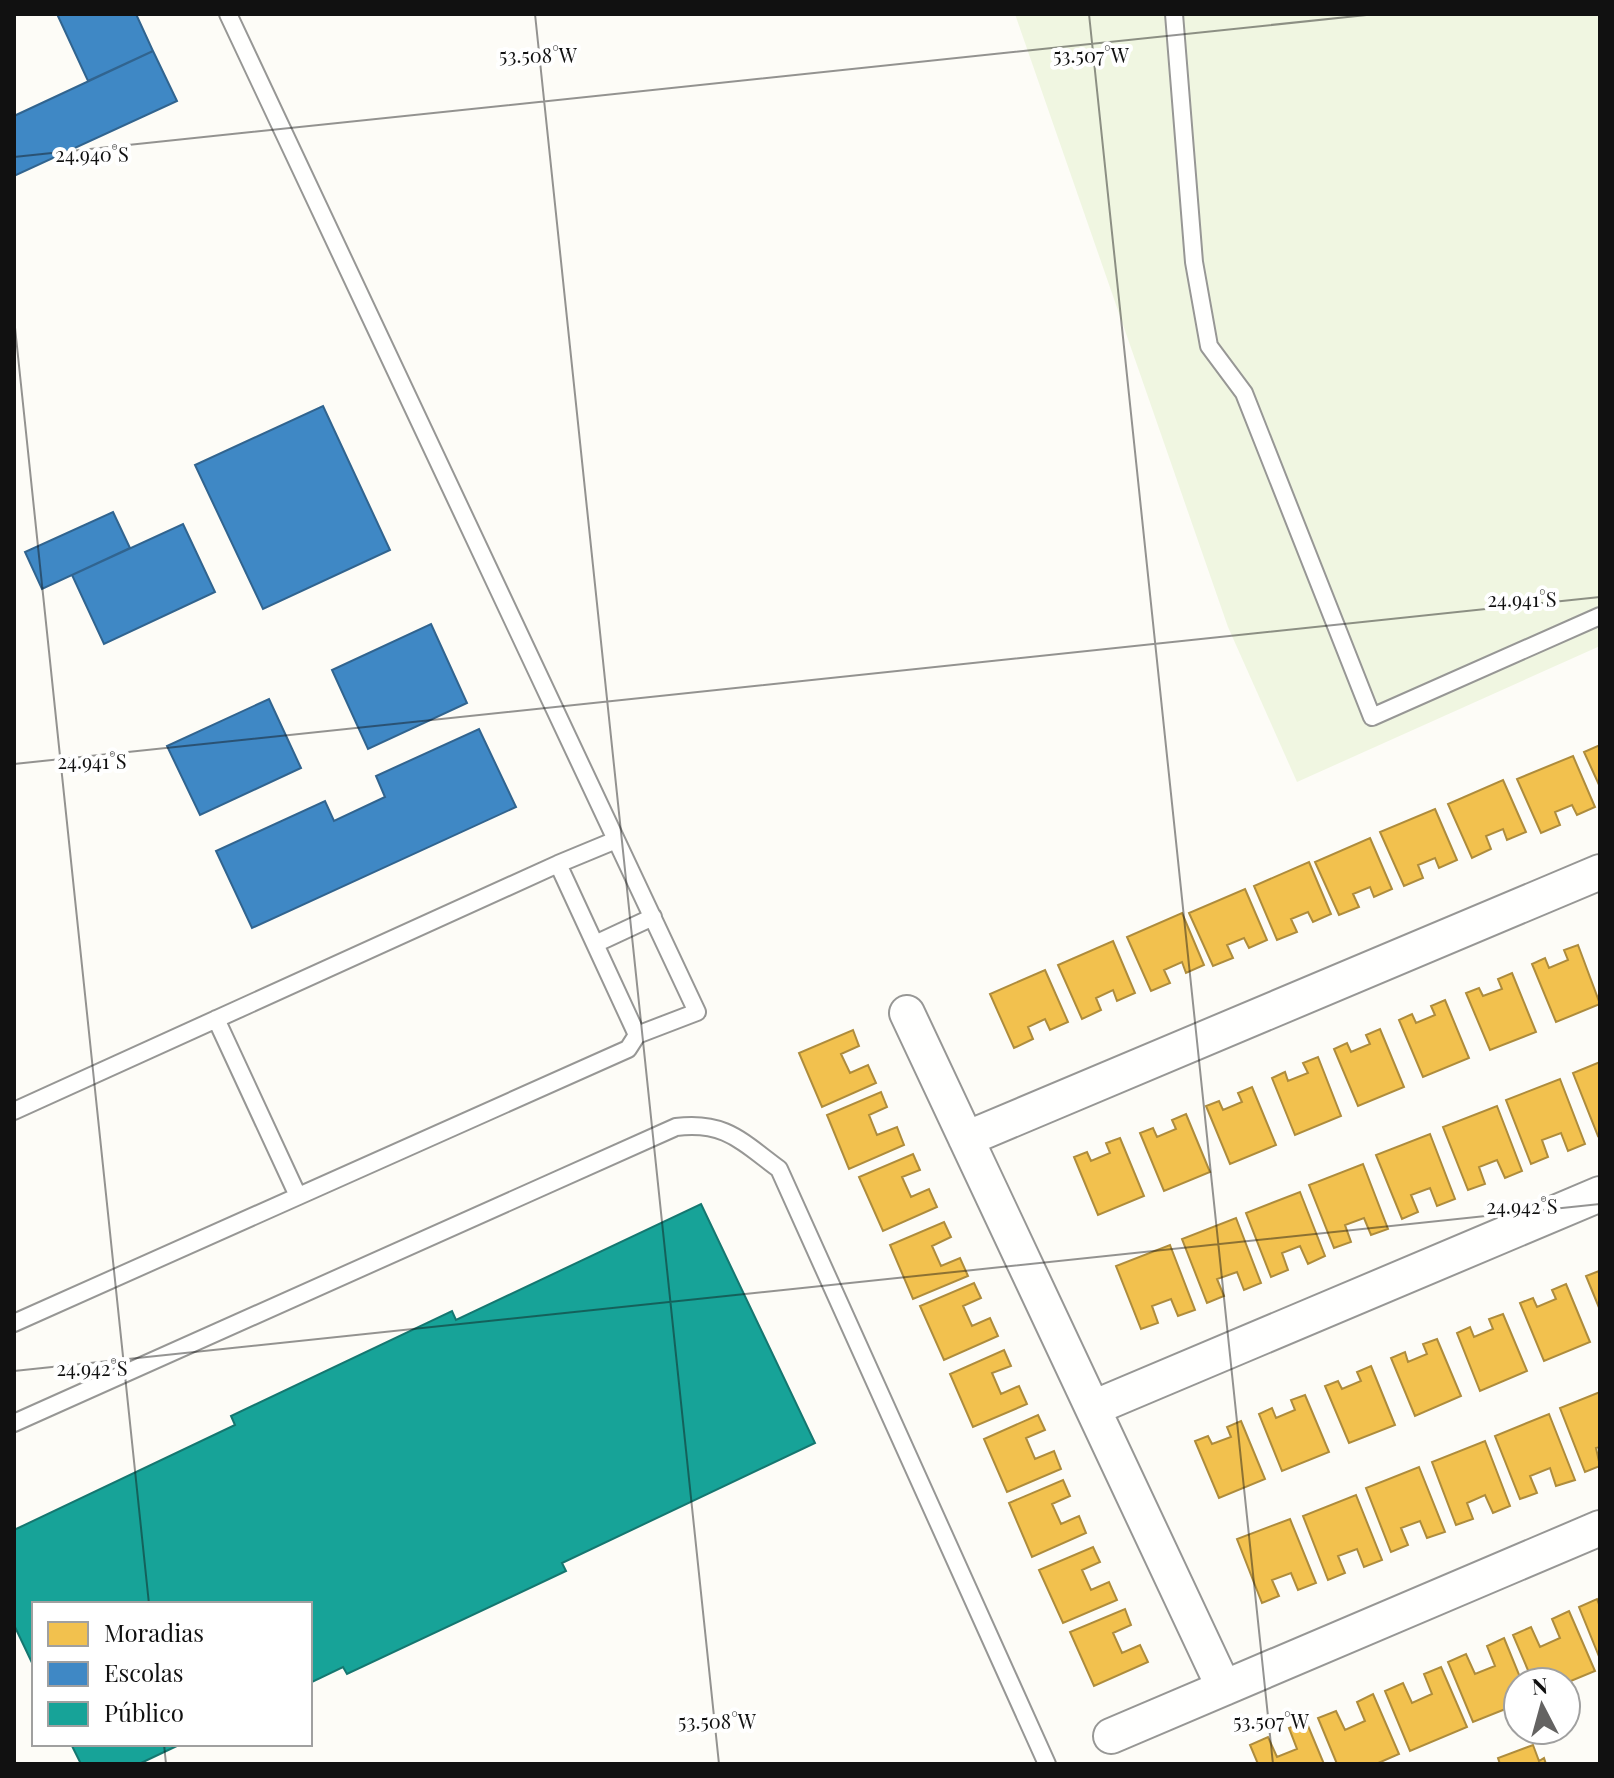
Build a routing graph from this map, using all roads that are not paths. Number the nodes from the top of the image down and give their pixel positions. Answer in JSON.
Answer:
{"nodes":[{"id":1,"x":228,"y":14,"type":"edge"},
{"id":2,"x":1174,"y":14,"type":"edge"},
{"id":3,"x":1600,"y":616,"type":"edge"},
{"id":4,"x":616,"y":840,"type":"junction"},
{"id":5,"x":558,"y":864,"type":"junction"},
{"id":6,"x":1600,"y":872,"type":"edge"},
{"id":7,"x":653,"y":917,"type":"junction"},
{"id":8,"x":595,"y":944,"type":"junction"},
{"id":9,"x":907,"y":1013,"type":"dead end"},
{"id":10,"x":216,"y":1019,"type":"junction"},
{"id":11,"x":637,"y":1035,"type":"junction"},
{"id":12,"x":14,"y":1111,"type":"edge"},
{"id":13,"x":966,"y":1139,"type":"junction"},
{"id":14,"x":1600,"y":1194,"type":"edge"},
{"id":15,"x":298,"y":1196,"type":"junction"},
{"id":16,"x":14,"y":1323,"type":"edge"},
{"id":17,"x":1093,"y":1408,"type":"junction"},
{"id":18,"x":17,"y":1424,"type":"edge"},
{"id":19,"x":1600,"y":1528,"type":"edge"},
{"id":20,"x":1224,"y":1688,"type":"junction"},
{"id":21,"x":1111,"y":1736,"type":"dead end"},
{"id":22,"x":1047,"y":1764,"type":"edge"}],
"edges":[{"from":1,"to":4,"type":"lane"},
{"from":2,"to":3,"type":"lane"},
{"from":4,"to":5,"type":"lane"},
{"from":4,"to":7,"type":"lane"},
{"from":5,"to":8,"type":"lane"},
{"from":5,"to":10,"type":"lane"},
{"from":6,"to":13,"type":"street"},
{"from":7,"to":8,"type":"lane"},
{"from":7,"to":11,"type":"lane"},
{"from":8,"to":11,"type":"lane"},
{"from":9,"to":13,"type":"street"},
{"from":10,"to":12,"type":"lane"},
{"from":10,"to":15,"type":"lane"},
{"from":11,"to":15,"type":"lane"},
{"from":13,"to":17,"type":"street"},
{"from":14,"to":17,"type":"street"},
{"from":15,"to":16,"type":"lane"},
{"from":17,"to":20,"type":"street"},
{"from":18,"to":22,"type":"lane"},
{"from":19,"to":20,"type":"street"},
{"from":20,"to":21,"type":"street"}]}
